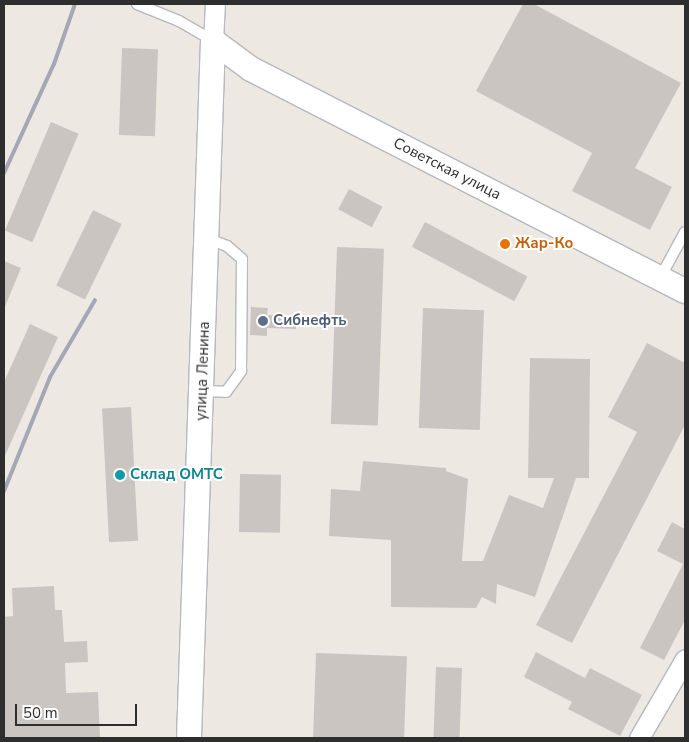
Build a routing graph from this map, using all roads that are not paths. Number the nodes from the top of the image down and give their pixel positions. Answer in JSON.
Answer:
{"nodes":[{"id":1,"x":137,"y":4,"type":"edge"},
{"id":2,"x":215,"y":4,"type":"edge"},
{"id":3,"x":213,"y":40,"type":"junction"},
{"id":4,"x":685,"y":232,"type":"edge"},
{"id":5,"x":206,"y":238,"type":"junction"},
{"id":6,"x":660,"y":278,"type":"junction"},
{"id":7,"x":685,"y":291,"type":"edge"},
{"id":8,"x":203,"y":391,"type":"junction"},
{"id":9,"x":685,"y":659,"type":"edge"},
{"id":10,"x":190,"y":738,"type":"edge"},
{"id":11,"x":639,"y":738,"type":"edge"}],
"edges":[{"from":1,"to":3,"type":"lane"},
{"from":2,"to":3,"type":"street","name":"улица Ленина"},
{"from":3,"to":5,"type":"street","name":"улица Ленина"},
{"from":3,"to":6,"type":"street","name":"Советская улица"},
{"from":4,"to":6,"type":"lane"},
{"from":5,"to":8,"type":"street","name":"улица Ленина"},
{"from":5,"to":8,"type":"lane"},
{"from":6,"to":7,"type":"street","name":"Советская улица"},
{"from":8,"to":10,"type":"street","name":"улица Ленина"},
{"from":9,"to":11,"type":"street"}]}
